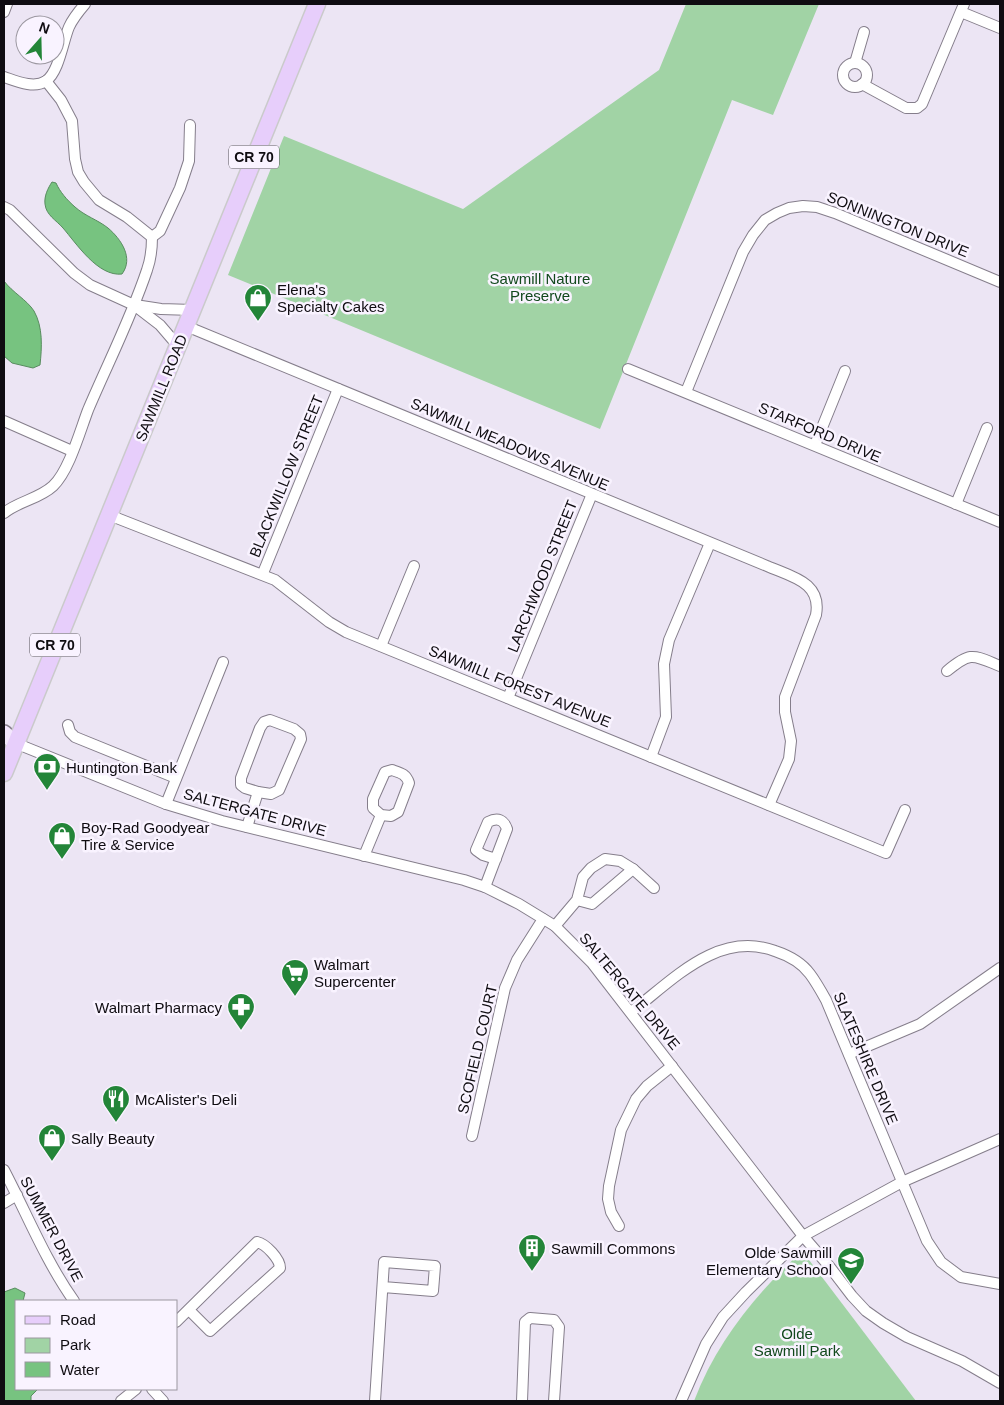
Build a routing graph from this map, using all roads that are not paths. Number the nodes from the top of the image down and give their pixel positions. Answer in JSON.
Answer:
{"nodes":[{"id":1,"x":7,"y":4,"type":"edge"},
{"id":2,"x":85,"y":4,"type":"edge"},
{"id":3,"x":317,"y":4,"type":"edge"},
{"id":4,"x":963,"y":8,"type":"edge"},
{"id":5,"x":4,"y":12,"type":"edge"},
{"id":6,"x":1000,"y":28,"type":"edge"},
{"id":7,"x":864,"y":32,"type":"dead end"},
{"id":8,"x":854,"y":63,"type":"junction"},
{"id":9,"x":4,"y":77,"type":"edge"},
{"id":10,"x":46,"y":81,"type":"junction"},
{"id":11,"x":862,"y":84,"type":"junction"},
{"id":12,"x":190,"y":125,"type":"dead end"},
{"id":13,"x":4,"y":207,"type":"edge"},
{"id":14,"x":152,"y":237,"type":"junction"},
{"id":15,"x":1000,"y":282,"type":"edge"},
{"id":16,"x":134,"y":305,"type":"junction"},
{"id":17,"x":192,"y":310,"type":"junction"},
{"id":18,"x":186,"y":326,"type":"junction"},
{"id":19,"x":178,"y":346,"type":"junction"},
{"id":20,"x":628,"y":369,"type":"dead end"},
{"id":21,"x":845,"y":371,"type":"dead end"},
{"id":22,"x":338,"y":389,"type":"junction"},
{"id":23,"x":686,"y":392,"type":"junction"},
{"id":24,"x":4,"y":422,"type":"edge"},
{"id":25,"x":987,"y":428,"type":"dead end"},
{"id":26,"x":815,"y":445,"type":"junction"},
{"id":27,"x":72,"y":451,"type":"junction"},
{"id":28,"x":592,"y":494,"type":"junction"},
{"id":29,"x":956,"y":504,"type":"junction"},
{"id":30,"x":4,"y":513,"type":"edge"},
{"id":31,"x":109,"y":515,"type":"junction"},
{"id":32,"x":1000,"y":522,"type":"edge"},
{"id":33,"x":710,"y":543,"type":"junction"},
{"id":34,"x":414,"y":566,"type":"dead end"},
{"id":35,"x":263,"y":573,"type":"junction"},
{"id":36,"x":382,"y":646,"type":"junction"},
{"id":37,"x":223,"y":662,"type":"dead end"},
{"id":38,"x":1000,"y":666,"type":"edge"},
{"id":39,"x":947,"y":671,"type":"dead end"},
{"id":40,"x":508,"y":698,"type":"junction"},
{"id":41,"x":68,"y":725,"type":"dead end"},
{"id":42,"x":8,"y":739,"type":"edge"},
{"id":43,"x":651,"y":756,"type":"junction"},
{"id":44,"x":4,"y":773,"type":"edge"},
{"id":45,"x":176,"y":778,"type":"junction"},
{"id":46,"x":258,"y":792,"type":"junction"},
{"id":47,"x":166,"y":804,"type":"junction"},
{"id":48,"x":769,"y":805,"type":"junction"},
{"id":49,"x":904,"y":810,"type":"dead end"},
{"id":50,"x":380,"y":815,"type":"junction"},
{"id":51,"x":248,"y":827,"type":"junction"},
{"id":52,"x":364,"y":856,"type":"junction"},
{"id":53,"x":496,"y":859,"type":"dead end"},
{"id":54,"x":633,"y":869,"type":"junction"},
{"id":55,"x":485,"y":888,"type":"junction"},
{"id":56,"x":654,"y":888,"type":"dead end"},
{"id":57,"x":577,"y":900,"type":"junction"},
{"id":58,"x":544,"y":918,"type":"junction"},
{"id":59,"x":555,"y":926,"type":"junction"},
{"id":60,"x":1000,"y":968,"type":"edge"},
{"id":61,"x":631,"y":1012,"type":"junction"},
{"id":62,"x":849,"y":1054,"type":"junction"},
{"id":63,"x":672,"y":1066,"type":"junction"},
{"id":64,"x":472,"y":1136,"type":"dead end"},
{"id":65,"x":1000,"y":1139,"type":"edge"},
{"id":66,"x":4,"y":1170,"type":"edge"},
{"id":67,"x":902,"y":1182,"type":"junction"},
{"id":68,"x":17,"y":1195,"type":"junction"},
{"id":69,"x":4,"y":1203,"type":"edge"},
{"id":70,"x":619,"y":1226,"type":"dead end"},
{"id":71,"x":803,"y":1236,"type":"junction"},
{"id":72,"x":1000,"y":1284,"type":"edge"},
{"id":73,"x":383,"y":1287,"type":"junction"},
{"id":74,"x":73,"y":1300,"type":"edge"},
{"id":75,"x":189,"y":1310,"type":"junction"},
{"id":76,"x":178,"y":1320,"type":"edge"},
{"id":77,"x":1000,"y":1383,"type":"edge"},
{"id":78,"x":135,"y":1390,"type":"edge"},
{"id":79,"x":153,"y":1390,"type":"edge"},
{"id":80,"x":121,"y":1401,"type":"edge"},
{"id":81,"x":163,"y":1401,"type":"edge"},
{"id":82,"x":375,"y":1401,"type":"edge"},
{"id":83,"x":522,"y":1401,"type":"edge"},
{"id":84,"x":554,"y":1401,"type":"edge"},
{"id":85,"x":681,"y":1401,"type":"edge"}],
"edges":[{"from":1,"to":5,"type":"street"},
{"from":2,"to":10,"type":"street"},
{"from":3,"to":17,"type":"main road","name":"SAWMILL ROAD","number":"CR 70"},
{"from":4,"to":6,"type":"street"},
{"from":4,"to":11,"type":"street"},
{"from":7,"to":8,"type":"street"},
{"from":8,"to":11,"type":"street"},
{"from":8,"to":11,"type":"street"},
{"from":9,"to":10,"type":"street"},
{"from":10,"to":14,"type":"street"},
{"from":12,"to":14,"type":"street"},
{"from":13,"to":16,"type":"street"},
{"from":14,"to":16,"type":"street"},
{"from":15,"to":23,"type":"street","name":"SONNINGTON DRIVE"},
{"from":16,"to":17,"type":"street"},
{"from":16,"to":19,"type":"street"},
{"from":16,"to":27,"type":"street"},
{"from":17,"to":18,"type":"main road","name":"SAWMILL ROAD","number":"CR 70"},
{"from":18,"to":19,"type":"main road","name":"SAWMILL ROAD","number":"CR 70"},
{"from":18,"to":22,"type":"street","name":"SAWMILL MEADOWS AVENUE"},
{"from":19,"to":31,"type":"main road","name":"SAWMILL ROAD","number":"CR 70"},
{"from":20,"to":23,"type":"street","name":"STARFORD DRIVE"},
{"from":21,"to":26,"type":"street"},
{"from":22,"to":28,"type":"street","name":"SAWMILL MEADOWS AVENUE"},
{"from":22,"to":35,"type":"street","name":"BLACKWILLOW STREET"},
{"from":23,"to":26,"type":"street","name":"STARFORD DRIVE"},
{"from":24,"to":27,"type":"street"},
{"from":25,"to":29,"type":"street"},
{"from":26,"to":29,"type":"street","name":"STARFORD DRIVE"},
{"from":27,"to":30,"type":"street"},
{"from":28,"to":33,"type":"street","name":"SAWMILL MEADOWS AVENUE"},
{"from":28,"to":40,"type":"street","name":"LARCHWOOD STREET"},
{"from":29,"to":32,"type":"street","name":"STARFORD DRIVE"},
{"from":31,"to":35,"type":"street","name":"SAWMILL FOREST AVENUE"},
{"from":31,"to":42,"type":"main road","name":"SAWMILL ROAD","number":"CR 70"},
{"from":33,"to":43,"type":"street"},
{"from":33,"to":48,"type":"street","name":"SAWMILL MEADOWS AVENUE"},
{"from":34,"to":36,"type":"street"},
{"from":35,"to":36,"type":"street","name":"SAWMILL FOREST AVENUE"},
{"from":36,"to":40,"type":"street","name":"SAWMILL FOREST AVENUE"},
{"from":37,"to":45,"type":"street"},
{"from":38,"to":39,"type":"street"},
{"from":40,"to":43,"type":"street","name":"SAWMILL FOREST AVENUE"},
{"from":41,"to":45,"type":"street"},
{"from":42,"to":44,"type":"main road","name":"SAWMILL ROAD","number":"CR 70"},
{"from":42,"to":47,"type":"street","name":"SALTERGATE DRIVE"},
{"from":43,"to":48,"type":"street","name":"SAWMILL FOREST AVENUE"},
{"from":45,"to":47,"type":"street"},
{"from":46,"to":46,"type":"street"},
{"from":46,"to":51,"type":"street"},
{"from":47,"to":51,"type":"street","name":"SALTERGATE DRIVE"},
{"from":48,"to":49,"type":"street","name":"SAWMILL FOREST AVENUE"},
{"from":50,"to":50,"type":"street"},
{"from":50,"to":52,"type":"street"},
{"from":51,"to":52,"type":"street","name":"SALTERGATE DRIVE"},
{"from":52,"to":55,"type":"street","name":"SALTERGATE DRIVE"},
{"from":53,"to":55,"type":"street"},
{"from":54,"to":56,"type":"street"},
{"from":54,"to":57,"type":"street"},
{"from":54,"to":57,"type":"street"},
{"from":55,"to":58,"type":"street","name":"SALTERGATE DRIVE"},
{"from":57,"to":59,"type":"street"},
{"from":58,"to":59,"type":"street","name":"SALTERGATE DRIVE"},
{"from":58,"to":64,"type":"street","name":"SCOFIELD COURT"},
{"from":59,"to":61,"type":"street","name":"SALTERGATE DRIVE"},
{"from":60,"to":62,"type":"street"},
{"from":61,"to":62,"type":"street","name":"SLATESHIRE DRIVE"},
{"from":61,"to":63,"type":"street","name":"SALTERGATE DRIVE"},
{"from":62,"to":67,"type":"street","name":"SLATESHIRE DRIVE"},
{"from":63,"to":70,"type":"street"},
{"from":63,"to":71,"type":"street","name":"SALTERGATE DRIVE"},
{"from":65,"to":67,"type":"street"},
{"from":66,"to":68,"type":"street","name":"SUMMER DRIVE"},
{"from":67,"to":71,"type":"street"},
{"from":67,"to":72,"type":"street","name":"SLATESHIRE DRIVE"},
{"from":68,"to":69,"type":"street"},
{"from":68,"to":74,"type":"street","name":"SUMMER DRIVE"},
{"from":71,"to":77,"type":"street","name":"SALTERGATE DRIVE"},
{"from":71,"to":85,"type":"street"},
{"from":73,"to":73,"type":"street"},
{"from":73,"to":82,"type":"street"},
{"from":75,"to":75,"type":"street"},
{"from":75,"to":76,"type":"street"},
{"from":78,"to":80,"type":"street"},
{"from":79,"to":81,"type":"street"},
{"from":83,"to":84,"type":"street"}]}
